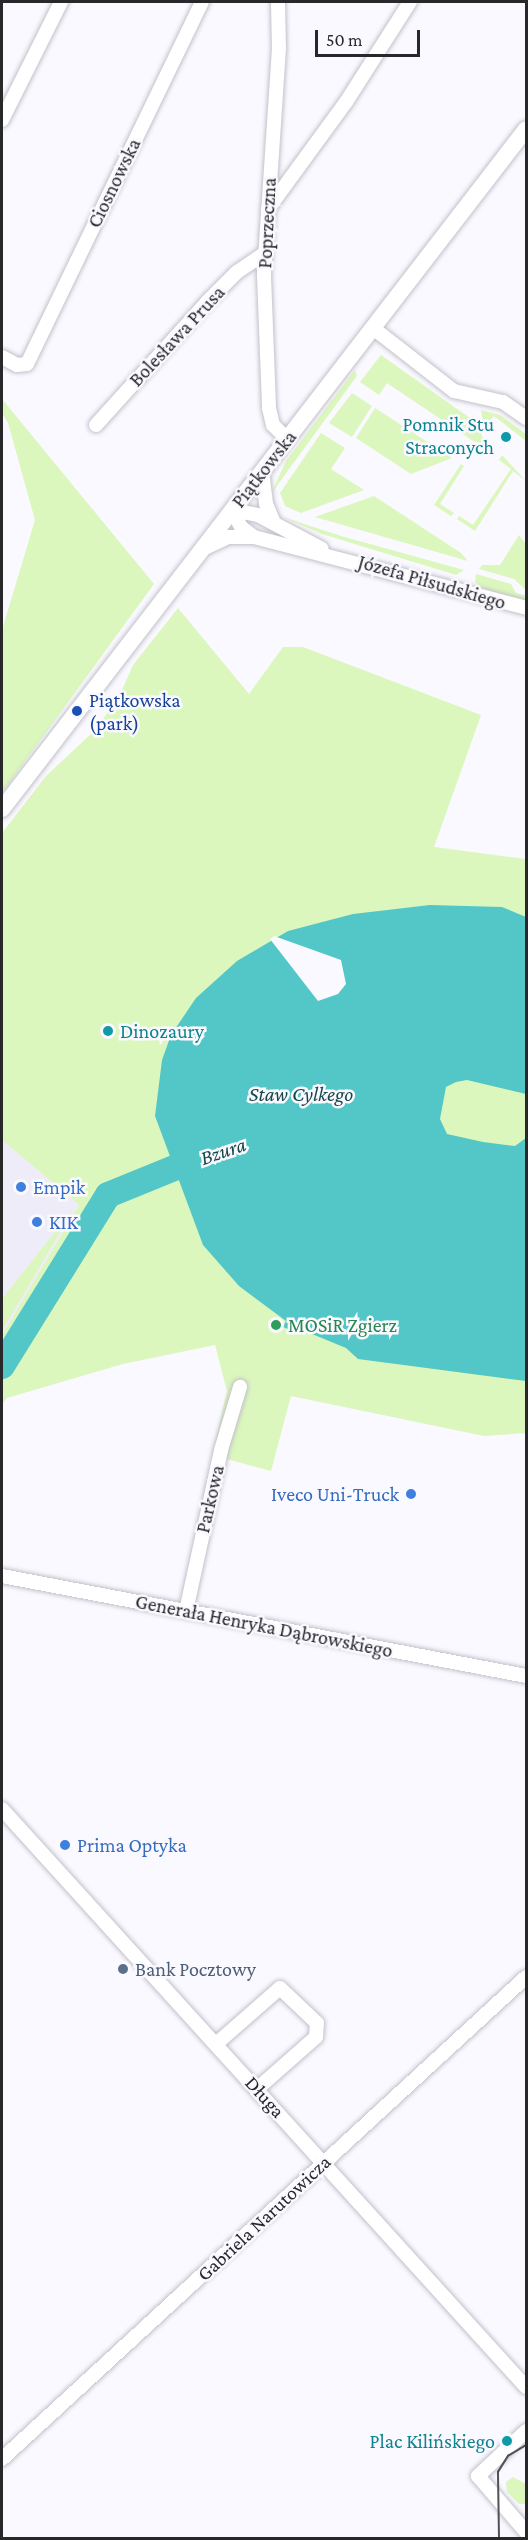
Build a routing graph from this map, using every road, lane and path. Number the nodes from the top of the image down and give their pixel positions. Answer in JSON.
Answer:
{"nodes":[{"id":1,"x":61,"y":2,"type":"edge"},
{"id":2,"x":202,"y":2,"type":"edge"},
{"id":3,"x":278,"y":2,"type":"edge"},
{"id":4,"x":410,"y":2,"type":"edge"},
{"id":5,"x":2,"y":120,"type":"edge"},
{"id":6,"x":526,"y":129,"type":"edge"},
{"id":7,"x":268,"y":209,"type":"junction"},
{"id":8,"x":264,"y":254,"type":"junction"},
{"id":9,"x":373,"y":328,"type":"junction"},
{"id":10,"x":2,"y":357,"type":"edge"},
{"id":11,"x":526,"y":418,"type":"edge"},
{"id":12,"x":96,"y":425,"type":"dead end"},
{"id":13,"x":287,"y":439,"type":"junction"},
{"id":14,"x":262,"y":471,"type":"junction"},
{"id":15,"x":232,"y":510,"type":"junction"},
{"id":16,"x":274,"y":523,"type":"junction"},
{"id":17,"x":254,"y":537,"type":"junction"},
{"id":18,"x":202,"y":550,"type":"junction"},
{"id":19,"x":338,"y":556,"type":"junction"},
{"id":20,"x":526,"y":608,"type":"edge"},
{"id":21,"x":4,"y":802,"type":"edge"},
{"id":22,"x":240,"y":1387,"type":"dead end"},
{"id":23,"x":2,"y":1576,"type":"edge"},
{"id":24,"x":186,"y":1611,"type":"junction"},
{"id":25,"x":526,"y":1676,"type":"edge"},
{"id":26,"x":2,"y":1809,"type":"edge"},
{"id":27,"x":526,"y":1977,"type":"edge"},
{"id":28,"x":216,"y":2044,"type":"junction"},
{"id":29,"x":258,"y":2089,"type":"junction"},
{"id":30,"x":323,"y":2163,"type":"junction"},
{"id":31,"x":526,"y":2387,"type":"edge"},
{"id":32,"x":526,"y":2432,"type":"edge"},
{"id":33,"x":2,"y":2459,"type":"edge"},
{"id":34,"x":526,"y":2532,"type":"edge"}],
"edges":[{"from":1,"to":5,"type":"street"},
{"from":2,"to":10,"type":"street","name":"Ciosnowska"},
{"from":3,"to":7,"type":"street","name":"Poprzeczna"},
{"from":4,"to":7,"type":"street"},
{"from":6,"to":9,"type":"main road","name":"Piątkowska"},
{"from":7,"to":8,"type":"street","name":"Poprzeczna"},
{"from":8,"to":12,"type":"street","name":"Bolesława Prusa"},
{"from":8,"to":13,"type":"street","name":"Poprzeczna"},
{"from":9,"to":11,"type":"street"},
{"from":9,"to":13,"type":"main road","name":"Piątkowska"},
{"from":13,"to":14,"type":"main road","name":"Piątkowska"},
{"from":14,"to":15,"type":"main road","name":"Piątkowska"},
{"from":14,"to":16,"type":"street"},
{"from":15,"to":16,"type":"street","name":"Józefa Piłsudskiego"},
{"from":15,"to":17,"type":"street"},
{"from":15,"to":18,"type":"main road","name":"Piątkowska"},
{"from":16,"to":19,"type":"street","name":"Józefa Piłsudskiego"},
{"from":17,"to":18,"type":"street","name":"Józefa Piłsudskiego"},
{"from":17,"to":19,"type":"street","name":"Józefa Piłsudskiego"},
{"from":18,"to":21,"type":"main road","name":"Piątkowska"},
{"from":19,"to":20,"type":"street","name":"Józefa Piłsudskiego"},
{"from":22,"to":24,"type":"street","name":"Parkowa"},
{"from":23,"to":24,"type":"street","name":"Generała Henryka Dąbrowskiego"},
{"from":24,"to":25,"type":"street","name":"Generała Henryka Dąbrowskiego"},
{"from":26,"to":28,"type":"street","name":"Długa"},
{"from":27,"to":30,"type":"street","name":"Gabriela Narutowicza"},
{"from":28,"to":29,"type":"street","name":"Długa"},
{"from":28,"to":29,"type":"street"},
{"from":29,"to":30,"type":"street","name":"Długa"},
{"from":30,"to":31,"type":"street","name":"Długa"},
{"from":30,"to":33,"type":"street","name":"Gabriela Narutowicza"},
{"from":32,"to":34,"type":"street"}]}
